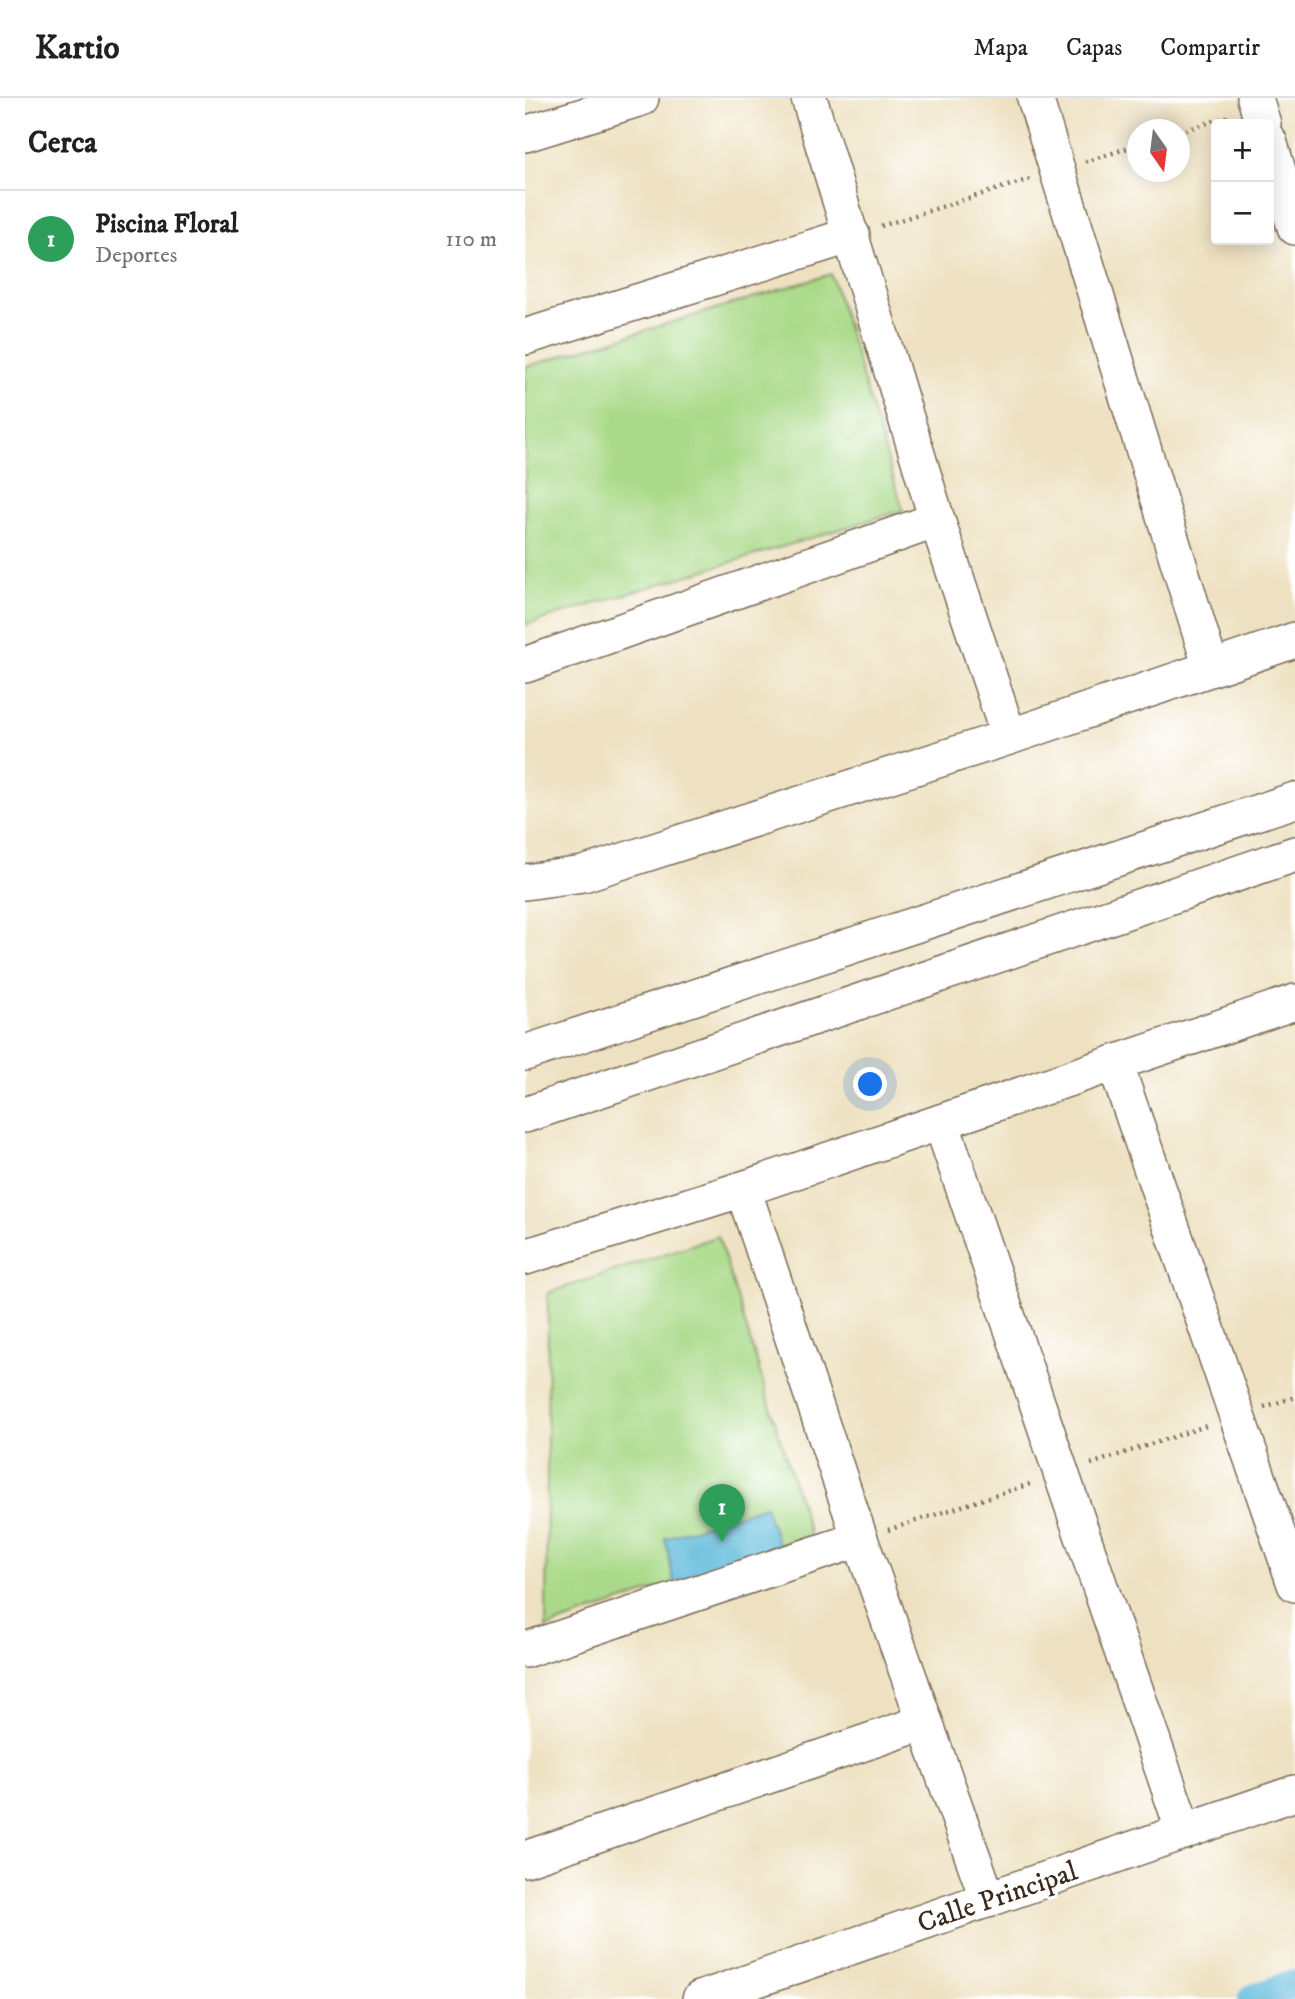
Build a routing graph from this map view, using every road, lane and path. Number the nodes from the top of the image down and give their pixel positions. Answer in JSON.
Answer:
{"nodes":[{"id":1,"x":641,"y":98,"type":"edge"},
{"id":2,"x":809,"y":98,"type":"edge"},
{"id":3,"x":1035,"y":98,"type":"edge"},
{"id":4,"x":1255,"y":98,"type":"edge"},
{"id":5,"x":1261,"y":119,"type":"edge"},
{"id":6,"x":525,"y":134,"type":"edge"},
{"id":7,"x":1127,"y":148,"type":"edge"},
{"id":8,"x":1274,"y":158,"type":"edge"},
{"id":9,"x":1057,"y":171,"type":"junction"},
{"id":10,"x":1295,"y":227,"type":"edge"},
{"id":11,"x":852,"y":235,"type":"junction"},
{"id":12,"x":525,"y":337,"type":"edge"},
{"id":13,"x":937,"y":520,"type":"junction"},
{"id":14,"x":1295,"y":640,"type":"edge"},
{"id":15,"x":525,"y":665,"type":"edge"},
{"id":16,"x":1211,"y":668,"type":"junction"},
{"id":17,"x":1009,"y":737,"type":"junction"},
{"id":18,"x":1295,"y":800,"type":"edge"},
{"id":19,"x":1295,"y":854,"type":"edge"},
{"id":20,"x":525,"y":882,"type":"edge"},
{"id":21,"x":1295,"y":1002,"type":"edge"},
{"id":22,"x":525,"y":1053,"type":"edge"},
{"id":23,"x":1115,"y":1063,"type":"junction"},
{"id":24,"x":525,"y":1115,"type":"edge"},
{"id":25,"x":941,"y":1122,"type":"junction"},
{"id":26,"x":743,"y":1189,"type":"junction"},
{"id":27,"x":525,"y":1257,"type":"edge"},
{"id":28,"x":860,"y":1539,"type":"junction"},
{"id":29,"x":1295,"y":1584,"type":"edge"},
{"id":30,"x":525,"y":1650,"type":"edge"},
{"id":31,"x":925,"y":1722,"type":"junction"},
{"id":32,"x":1295,"y":1793,"type":"edge"},
{"id":33,"x":1184,"y":1832,"type":"junction"},
{"id":34,"x":525,"y":1859,"type":"edge"},
{"id":35,"x":988,"y":1899,"type":"junction"},
{"id":36,"x":699,"y":1999,"type":"edge"}],
"edges":[{"from":1,"to":6,"type":"street"},
{"from":2,"to":11,"type":"street"},
{"from":3,"to":9,"type":"street"},
{"from":4,"to":5,"type":"street"},
{"from":7,"to":9,"type":"path"},
{"from":8,"to":10,"type":"street"},
{"from":9,"to":11,"type":"path"},
{"from":9,"to":16,"type":"street"},
{"from":11,"to":12,"type":"street"},
{"from":11,"to":13,"type":"street"},
{"from":13,"to":15,"type":"street"},
{"from":13,"to":17,"type":"street"},
{"from":14,"to":16,"type":"street"},
{"from":16,"to":17,"type":"street"},
{"from":17,"to":20,"type":"street"},
{"from":18,"to":22,"type":"street"},
{"from":19,"to":24,"type":"street"},
{"from":21,"to":23,"type":"street"},
{"from":23,"to":25,"type":"street"},
{"from":23,"to":29,"type":"street"},
{"from":25,"to":26,"type":"street"},
{"from":25,"to":33,"type":"street"},
{"from":26,"to":27,"type":"street"},
{"from":26,"to":28,"type":"street"},
{"from":28,"to":30,"type":"street"},
{"from":28,"to":31,"type":"street"},
{"from":31,"to":34,"type":"street"},
{"from":31,"to":35,"type":"street"},
{"from":32,"to":33,"type":"street","name":"Calle Principal"},
{"from":33,"to":35,"type":"street","name":"Calle Principal"},
{"from":35,"to":36,"type":"street","name":"Calle Principal"}]}
